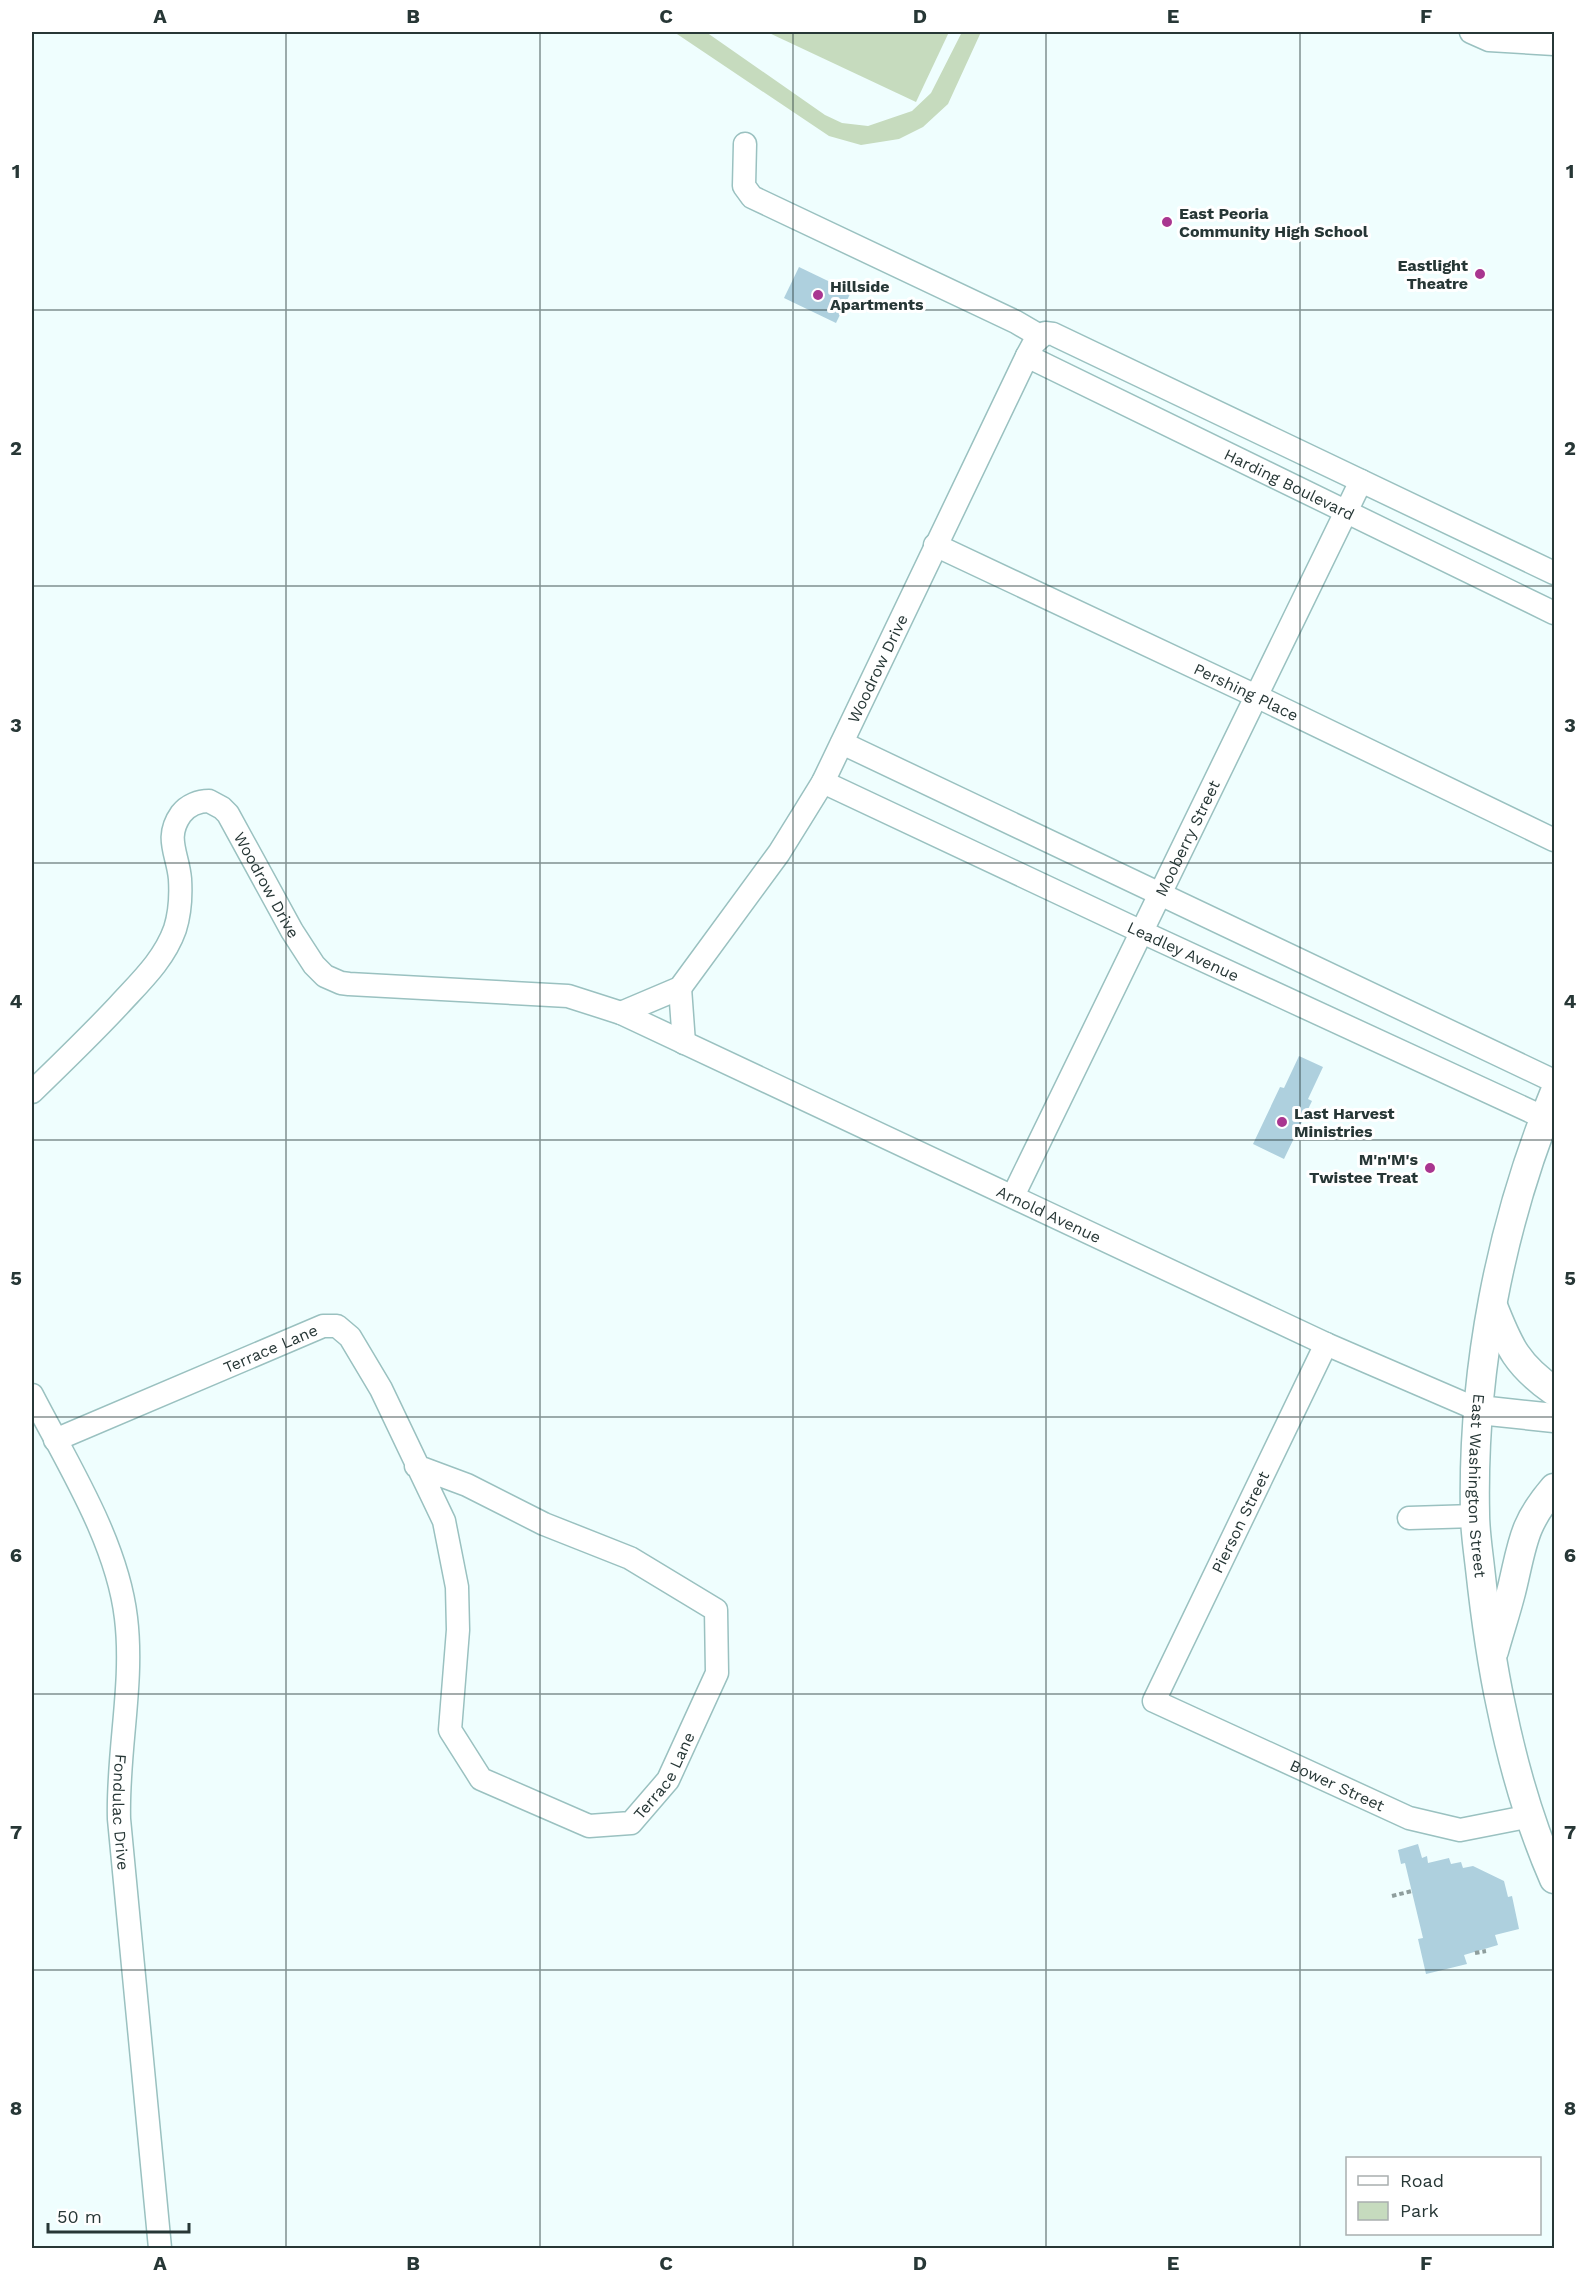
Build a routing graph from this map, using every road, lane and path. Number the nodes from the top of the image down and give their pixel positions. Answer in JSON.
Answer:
{"nodes":[{"id":1,"x":1471,"y":32,"type":"edge"},
{"id":2,"x":1554,"y":44,"type":"edge"},
{"id":3,"x":745,"y":144,"type":"dead end"},
{"id":4,"x":1042,"y":335,"type":"junction"},
{"id":5,"x":1027,"y":356,"type":"junction"},
{"id":6,"x":1361,"y":481,"type":"junction"},
{"id":7,"x":1346,"y":511,"type":"junction"},
{"id":8,"x":935,"y":545,"type":"junction"},
{"id":9,"x":1554,"y":573,"type":"edge"},
{"id":10,"x":1554,"y":613,"type":"edge"},
{"id":11,"x":1256,"y":696,"type":"junction"},
{"id":12,"x":842,"y":743,"type":"junction"},
{"id":13,"x":823,"y":782,"type":"junction"},
{"id":14,"x":1554,"y":840,"type":"edge"},
{"id":15,"x":1161,"y":893,"type":"junction"},
{"id":16,"x":1142,"y":932,"type":"junction"},
{"id":17,"x":680,"y":988,"type":"junction"},
{"id":18,"x":621,"y":1013,"type":"junction"},
{"id":19,"x":684,"y":1043,"type":"junction"},
{"id":20,"x":32,"y":1092,"type":"edge"},
{"id":21,"x":1552,"y":1098,"type":"edge"},
{"id":22,"x":1013,"y":1196,"type":"junction"},
{"id":23,"x":1492,"y":1304,"type":"junction"},
{"id":24,"x":1326,"y":1344,"type":"junction"},
{"id":25,"x":1554,"y":1391,"type":"edge"},
{"id":26,"x":32,"y":1395,"type":"edge"},
{"id":27,"x":1479,"y":1410,"type":"junction"},
{"id":28,"x":1554,"y":1418,"type":"edge"},
{"id":29,"x":55,"y":1440,"type":"junction"},
{"id":30,"x":416,"y":1466,"type":"junction"},
{"id":31,"x":1554,"y":1488,"type":"edge"},
{"id":32,"x":1475,"y":1516,"type":"junction"},
{"id":33,"x":1409,"y":1518,"type":"dead end"},
{"id":34,"x":1492,"y":1659,"type":"junction"},
{"id":35,"x":1154,"y":1701,"type":"joint"},
{"id":36,"x":1531,"y":1816,"type":"junction"},
{"id":37,"x":1554,"y":1879,"type":"edge"},
{"id":38,"x":1412,"y":1891,"type":"dead end"},
{"id":39,"x":1392,"y":1896,"type":"dead end"},
{"id":40,"x":1486,"y":1951,"type":"dead end"},
{"id":41,"x":1475,"y":1953,"type":"dead end"},
{"id":42,"x":160,"y":2248,"type":"edge"}],
"edges":[{"from":1,"to":2,"type":"street"},
{"from":3,"to":4,"type":"street","name":"Harding Boulevard"},
{"from":4,"to":5,"type":"street","name":"Woodrow Drive"},
{"from":4,"to":6,"type":"street","name":"Harding Boulevard"},
{"from":5,"to":7,"type":"street","name":"Harding Boulevard"},
{"from":5,"to":8,"type":"street","name":"Woodrow Drive"},
{"from":6,"to":7,"type":"street","name":"Mooberry Street"},
{"from":6,"to":9,"type":"street","name":"Harding Boulevard"},
{"from":7,"to":10,"type":"street","name":"Harding Boulevard"},
{"from":7,"to":11,"type":"street","name":"Mooberry Street"},
{"from":8,"to":11,"type":"street","name":"Pershing Place"},
{"from":8,"to":12,"type":"street","name":"Woodrow Drive"},
{"from":11,"to":14,"type":"street","name":"Pershing Place"},
{"from":11,"to":15,"type":"street","name":"Mooberry Street"},
{"from":12,"to":13,"type":"street","name":"Woodrow Drive"},
{"from":12,"to":15,"type":"street"},
{"from":13,"to":16,"type":"street","name":"Leadley Avenue"},
{"from":13,"to":17,"type":"street","name":"Woodrow Drive"},
{"from":15,"to":16,"type":"street","name":"Mooberry Street"},
{"from":15,"to":21,"type":"street"},
{"from":16,"to":21,"type":"street","name":"Leadley Avenue"},
{"from":16,"to":22,"type":"street","name":"Mooberry Street"},
{"from":17,"to":18,"type":"street"},
{"from":17,"to":19,"type":"street"},
{"from":18,"to":19,"type":"street","name":"Arnold Avenue"},
{"from":18,"to":20,"type":"street","name":"Woodrow Drive"},
{"from":19,"to":22,"type":"street","name":"Arnold Avenue"},
{"from":21,"to":23,"type":"main road","name":"East Washington Street"},
{"from":22,"to":24,"type":"street","name":"Arnold Avenue"},
{"from":23,"to":25,"type":"main road"},
{"from":23,"to":27,"type":"main road","name":"East Washington Street"},
{"from":24,"to":27,"type":"street","name":"Arnold Avenue"},
{"from":24,"to":35,"type":"street","name":"Pierson Street"},
{"from":26,"to":29,"type":"street","name":"Fondulac Drive"},
{"from":27,"to":28,"type":"main road"},
{"from":27,"to":32,"type":"main road","name":"East Washington Street"},
{"from":29,"to":30,"type":"street","name":"Terrace Lane"},
{"from":29,"to":42,"type":"street","name":"Fondulac Drive"},
{"from":30,"to":30,"type":"street","name":"Terrace Lane"},
{"from":31,"to":34,"type":"main road"},
{"from":32,"to":33,"type":"street"},
{"from":32,"to":34,"type":"main road","name":"East Washington Street"},
{"from":34,"to":36,"type":"main road","name":"East Washington Street"},
{"from":35,"to":36,"type":"street","name":"Bower Street"},
{"from":36,"to":37,"type":"main road","name":"East Washington Street"},
{"from":38,"to":39,"type":"path"},
{"from":40,"to":41,"type":"path"}]}
